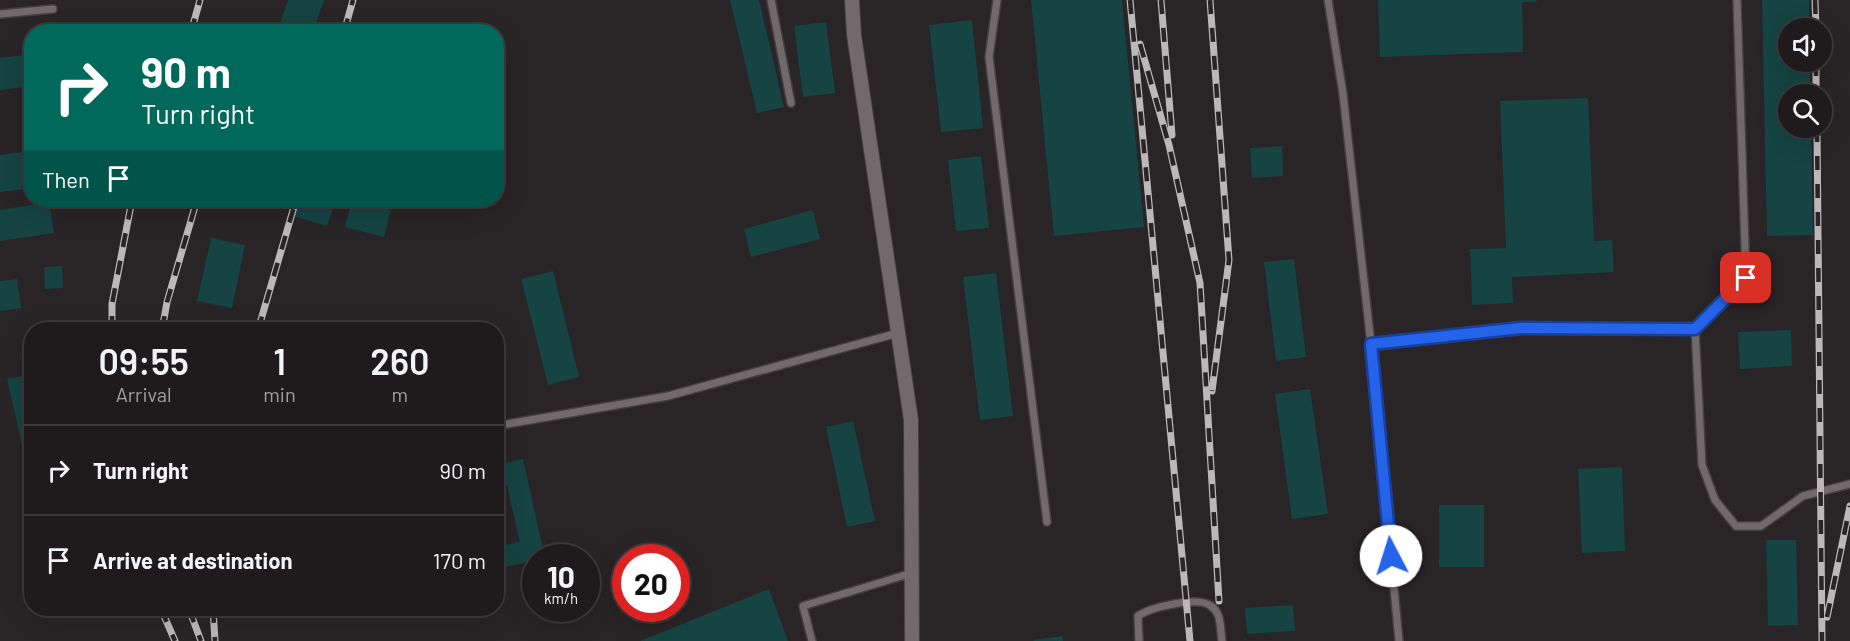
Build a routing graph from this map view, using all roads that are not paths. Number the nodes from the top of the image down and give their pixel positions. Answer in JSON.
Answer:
{"nodes":[{"id":1,"x":771,"y":0,"type":"edge"},
{"id":2,"x":852,"y":0,"type":"edge"},
{"id":3,"x":997,"y":0,"type":"edge"},
{"id":4,"x":1328,"y":0,"type":"edge"},
{"id":5,"x":1737,"y":0,"type":"edge"},
{"id":6,"x":53,"y":9,"type":"dead end"},
{"id":7,"x":0,"y":14,"type":"edge"},
{"id":8,"x":791,"y":103,"type":"dead end"},
{"id":9,"x":1695,"y":329,"type":"junction"},
{"id":10,"x":898,"y":333,"type":"junction"},
{"id":11,"x":1371,"y":344,"type":"junction"},
{"id":12,"x":504,"y":425,"type":"edge"},
{"id":13,"x":1850,"y":484,"type":"edge"},
{"id":14,"x":1047,"y":522,"type":"dead end"},
{"id":15,"x":912,"y":573,"type":"junction"},
{"id":16,"x":812,"y":641,"type":"edge"},
{"id":17,"x":912,"y":641,"type":"edge"},
{"id":18,"x":1139,"y":641,"type":"edge"},
{"id":19,"x":1222,"y":641,"type":"edge"},
{"id":20,"x":1399,"y":641,"type":"edge"}],
"edges":[{"from":1,"to":8,"type":"lane"},
{"from":2,"to":10,"type":"street"},
{"from":3,"to":14,"type":"lane"},
{"from":4,"to":11,"type":"lane"},
{"from":5,"to":9,"type":"lane"},
{"from":6,"to":7,"type":"lane"},
{"from":9,"to":11,"type":"lane"},
{"from":9,"to":13,"type":"lane"},
{"from":10,"to":12,"type":"lane"},
{"from":10,"to":15,"type":"street"},
{"from":11,"to":20,"type":"lane"},
{"from":15,"to":16,"type":"lane"},
{"from":15,"to":17,"type":"street"},
{"from":18,"to":19,"type":"lane"}]}
